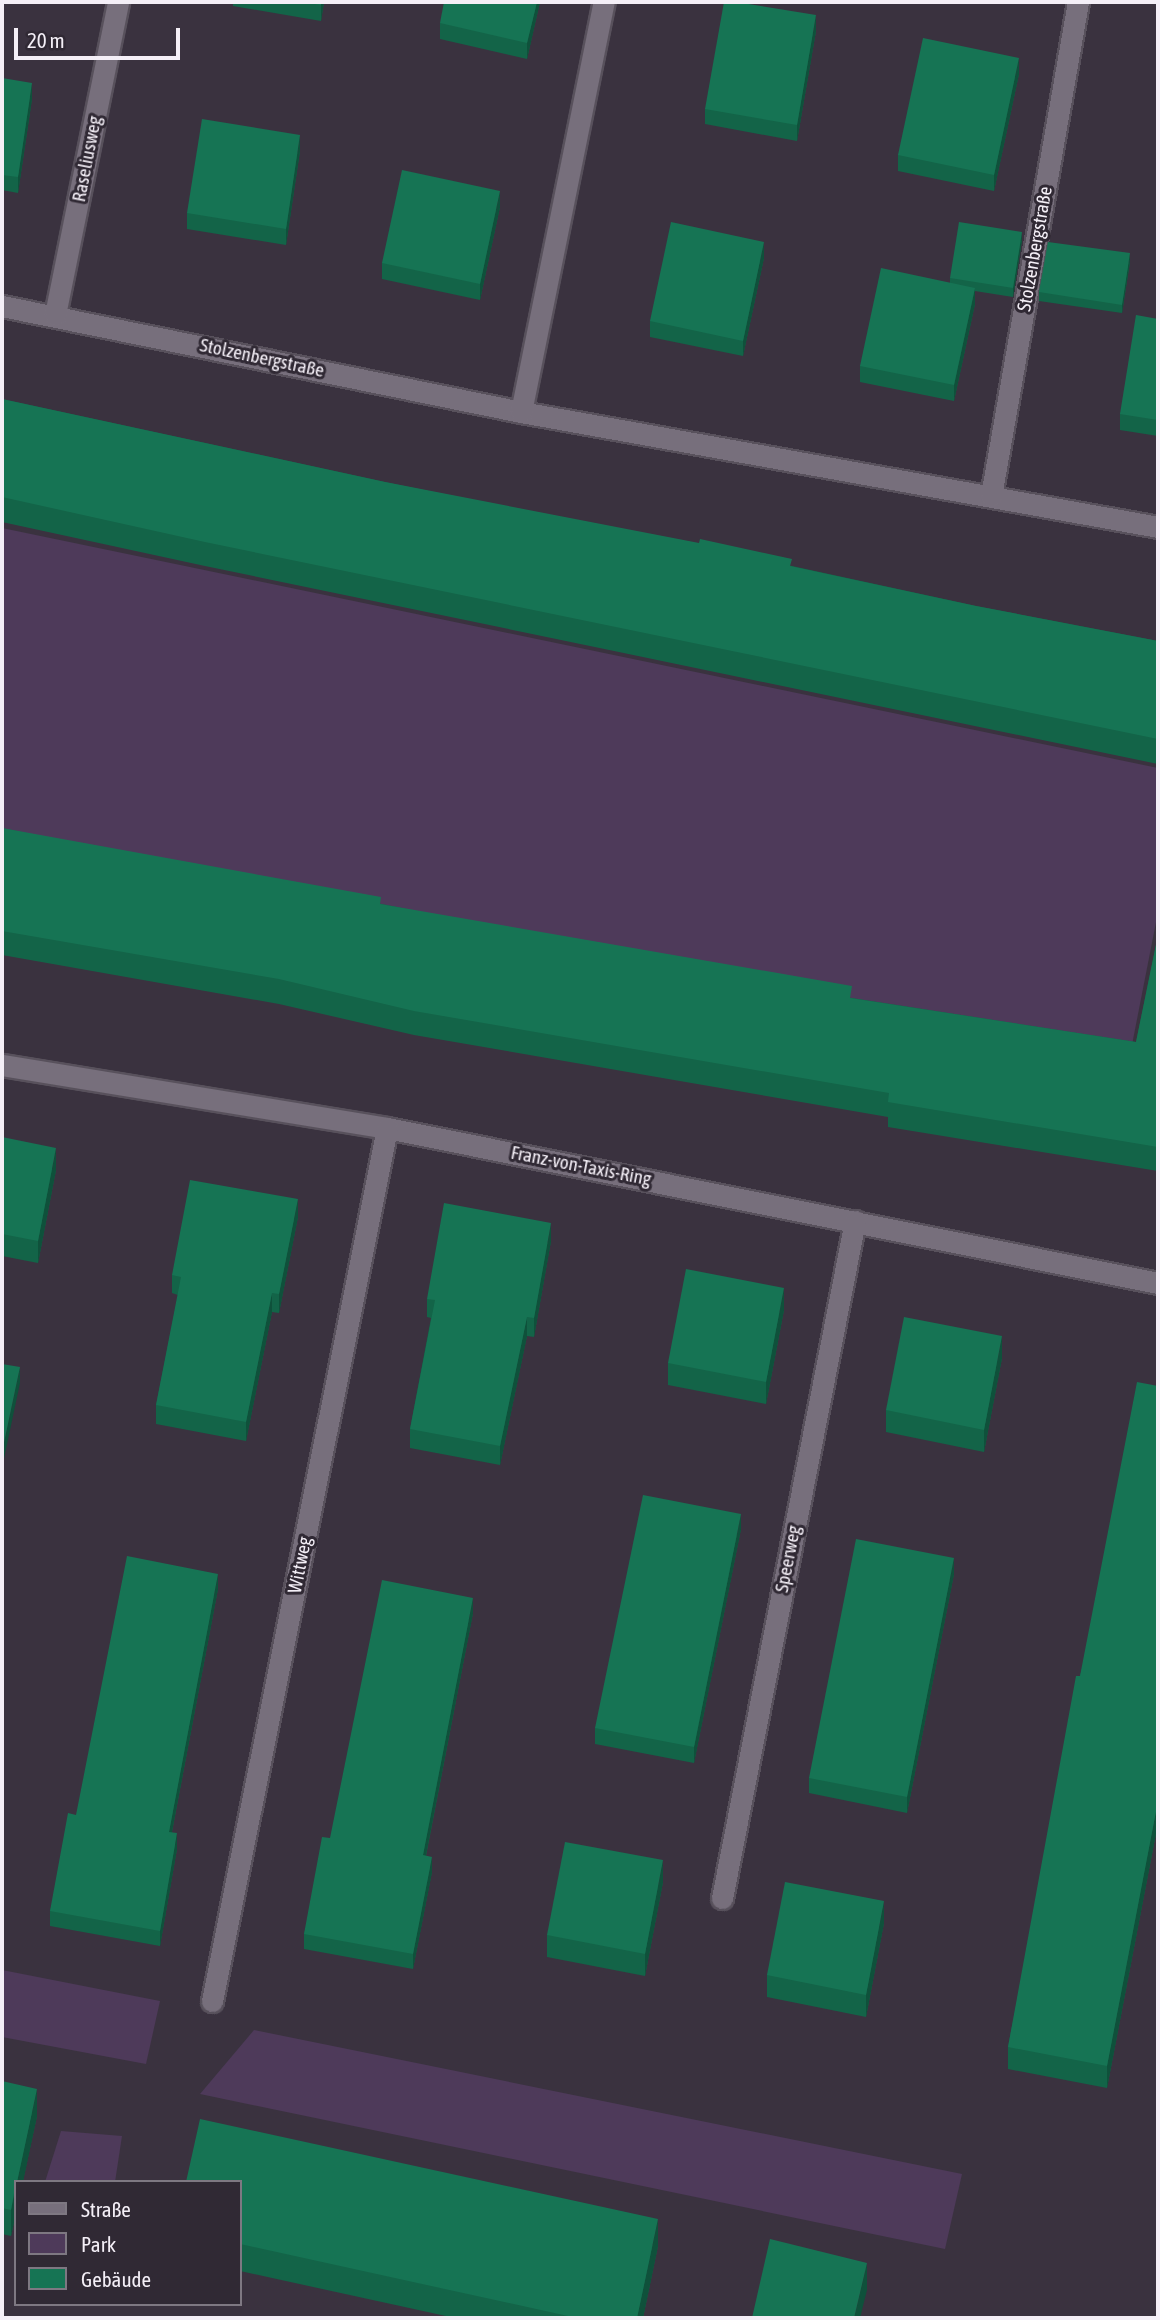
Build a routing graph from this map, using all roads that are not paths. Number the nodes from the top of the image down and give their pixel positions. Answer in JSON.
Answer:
{"nodes":[{"id":1,"x":118,"y":2,"type":"edge"},
{"id":2,"x":604,"y":2,"type":"edge"},
{"id":3,"x":1079,"y":2,"type":"edge"},
{"id":4,"x":2,"y":306,"type":"edge"},
{"id":5,"x":55,"y":316,"type":"junction"},
{"id":6,"x":521,"y":412,"type":"junction"},
{"id":7,"x":991,"y":496,"type":"junction"},
{"id":8,"x":1158,"y":527,"type":"edge"},
{"id":9,"x":2,"y":1065,"type":"edge"},
{"id":10,"x":387,"y":1128,"type":"junction"},
{"id":11,"x":855,"y":1221,"type":"junction"},
{"id":12,"x":1158,"y":1283,"type":"edge"},
{"id":13,"x":722,"y":1898,"type":"dead end"},
{"id":14,"x":212,"y":2001,"type":"dead end"}],
"edges":[{"from":1,"to":5,"type":"street","name":"Raseliusweg"},
{"from":2,"to":6,"type":"street"},
{"from":3,"to":7,"type":"street","name":"Stolzenbergstraße"},
{"from":4,"to":5,"type":"street","name":"Stolzenbergstraße"},
{"from":5,"to":6,"type":"street","name":"Stolzenbergstraße"},
{"from":6,"to":7,"type":"street","name":"Stolzenbergstraße"},
{"from":7,"to":8,"type":"street","name":"Stolzenbergstraße"},
{"from":9,"to":10,"type":"street","name":"Franz-von-Taxis-Ring"},
{"from":10,"to":11,"type":"street","name":"Franz-von-Taxis-Ring"},
{"from":10,"to":14,"type":"street","name":"Wittweg"},
{"from":11,"to":12,"type":"street","name":"Franz-von-Taxis-Ring"},
{"from":11,"to":13,"type":"street","name":"Speerweg"}]}
